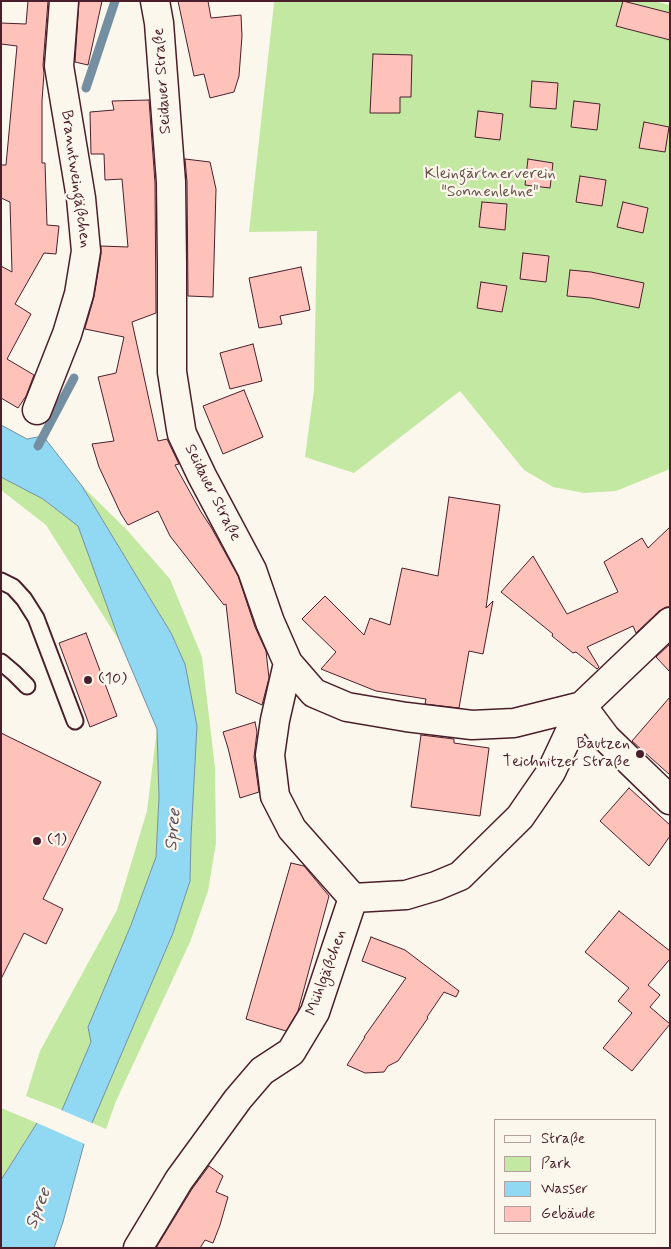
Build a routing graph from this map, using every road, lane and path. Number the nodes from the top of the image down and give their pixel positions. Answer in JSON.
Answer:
{"nodes":[{"id":1,"x":64,"y":1,"type":"edge"},
{"id":2,"x":155,"y":1,"type":"edge"},
{"id":3,"x":37,"y":410,"type":"dead end"},
{"id":4,"x":1,"y":581,"type":"edge"},
{"id":5,"x":670,"y":622,"type":"edge"},
{"id":6,"x":1,"y":662,"type":"edge"},
{"id":7,"x":288,"y":663,"type":"junction"},
{"id":8,"x":27,"y":686,"type":"dead end"},
{"id":9,"x":582,"y":706,"type":"junction"},
{"id":10,"x":75,"y":721,"type":"dead end"},
{"id":11,"x":670,"y":800,"type":"edge"},
{"id":12,"x":353,"y":898,"type":"junction"},
{"id":13,"x":138,"y":1248,"type":"edge"}],
"edges":[{"from":1,"to":3,"type":"street","name":"Branntweingäßchen"},
{"from":2,"to":7,"type":"street","name":"Seidauer Straße"},
{"from":4,"to":10,"type":"lane"},
{"from":5,"to":9,"type":"street"},
{"from":6,"to":8,"type":"lane"},
{"from":7,"to":9,"type":"street","name":"Seidauer Straße"},
{"from":7,"to":12,"type":"street"},
{"from":9,"to":11,"type":"street"},
{"from":9,"to":12,"type":"street"},
{"from":12,"to":13,"type":"street","name":"Mühlgäßchen"}]}
